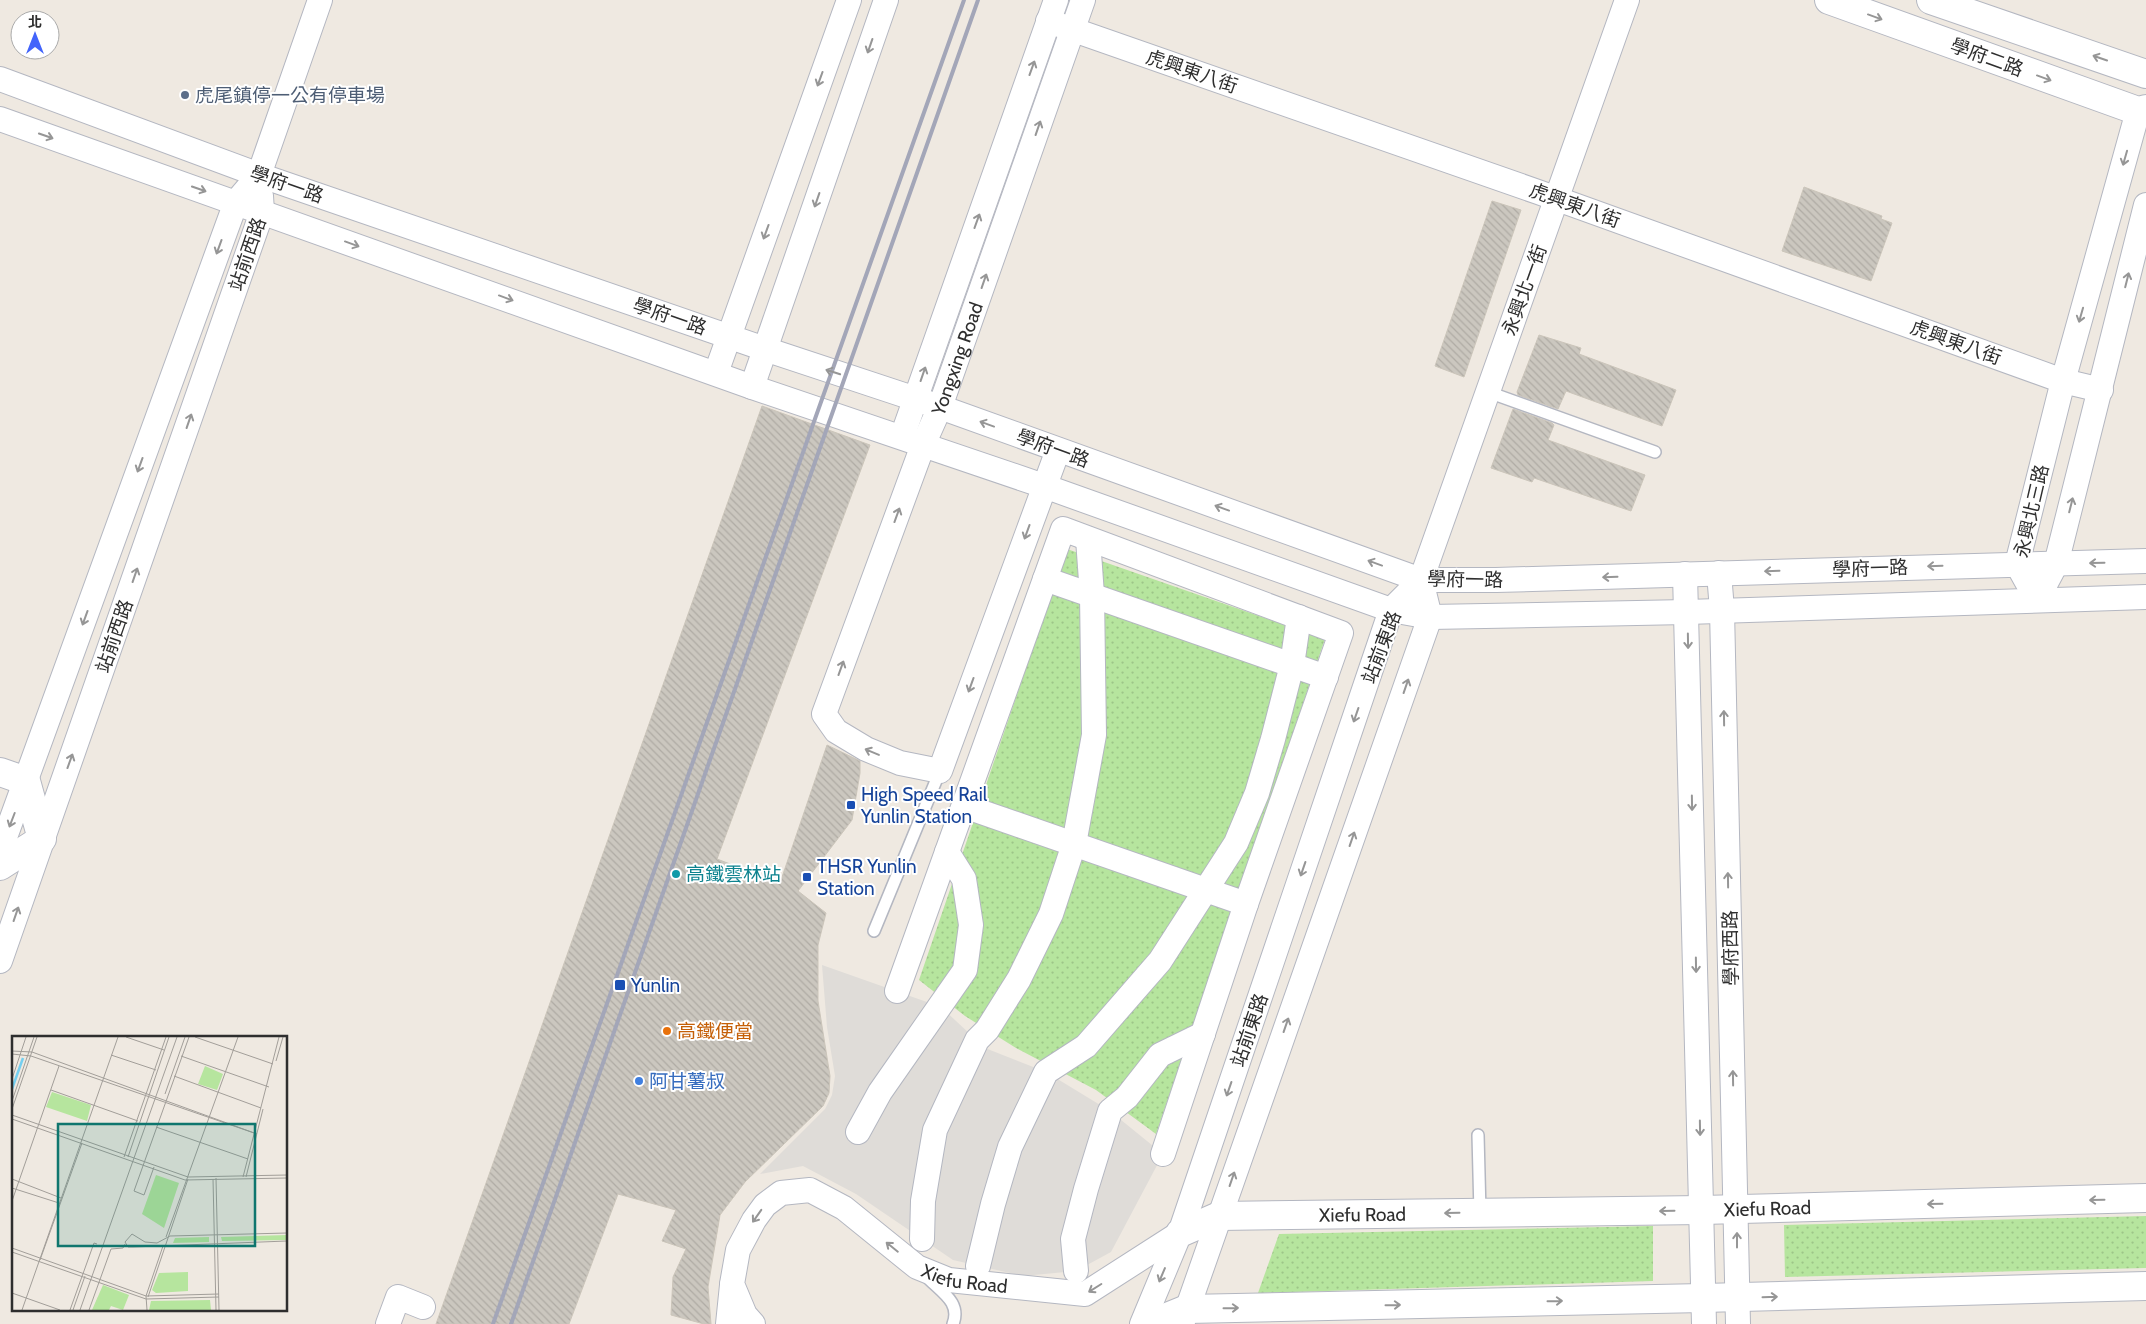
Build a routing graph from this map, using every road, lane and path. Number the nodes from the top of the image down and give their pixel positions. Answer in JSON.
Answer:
{"nodes":[{"id":1,"x":320,"y":0,"type":"edge"},
{"id":2,"x":849,"y":0,"type":"edge"},
{"id":3,"x":886,"y":0,"type":"edge"},
{"id":4,"x":1083,"y":0,"type":"edge"},
{"id":5,"x":1627,"y":0,"type":"edge"},
{"id":6,"x":1829,"y":0,"type":"edge"},
{"id":7,"x":1931,"y":0,"type":"edge"},
{"id":8,"x":1052,"y":10,"type":"edge"},
{"id":9,"x":1072,"y":29,"type":"junction"},
{"id":10,"x":2146,"y":74,"type":"edge"},
{"id":11,"x":0,"y":79,"type":"edge"},
{"id":12,"x":2146,"y":79,"type":"edge"},
{"id":13,"x":2142,"y":110,"type":"edge"},
{"id":14,"x":0,"y":119,"type":"edge"},
{"id":15,"x":259,"y":175,"type":"junction"},
{"id":16,"x":1556,"y":198,"type":"junction"},
{"id":17,"x":236,"y":202,"type":"junction"},
{"id":18,"x":2146,"y":205,"type":"edge"},
{"id":19,"x":262,"y":212,"type":"junction"},
{"id":20,"x":729,"y":336,"type":"junction"},
{"id":21,"x":765,"y":349,"type":"junction"},
{"id":22,"x":716,"y":373,"type":"junction"},
{"id":23,"x":2063,"y":381,"type":"junction"},
{"id":24,"x":752,"y":387,"type":"junction"},
{"id":25,"x":2101,"y":390,"type":"junction"},
{"id":26,"x":1488,"y":392,"type":"junction"},
{"id":27,"x":915,"y":399,"type":"junction"},
{"id":28,"x":940,"y":408,"type":"junction"},
{"id":29,"x":912,"y":441,"type":"junction"},
{"id":30,"x":1058,"y":450,"type":"junction"},
{"id":31,"x":1655,"y":452,"type":"dead end"},
{"id":32,"x":1044,"y":486,"type":"junction"},
{"id":33,"x":1088,"y":538,"type":"junction"},
{"id":34,"x":2146,"y":561,"type":"edge"},
{"id":35,"x":2017,"y":564,"type":"junction"},
{"id":36,"x":2056,"y":564,"type":"junction"},
{"id":37,"x":1719,"y":573,"type":"junction"},
{"id":38,"x":1685,"y":574,"type":"junction"},
{"id":39,"x":1045,"y":579,"type":"junction"},
{"id":40,"x":1421,"y":580,"type":"junction"},
{"id":41,"x":1092,"y":595,"type":"junction"},
{"id":42,"x":2146,"y":596,"type":"edge"},
{"id":43,"x":2037,"y":600,"type":"junction"},
{"id":44,"x":1391,"y":610,"type":"junction"},
{"id":45,"x":1722,"y":610,"type":"junction"},
{"id":46,"x":1687,"y":612,"type":"junction"},
{"id":47,"x":1299,"y":617,"type":"junction"},
{"id":48,"x":1430,"y":618,"type":"junction"},
{"id":49,"x":1292,"y":665,"type":"junction"},
{"id":50,"x":1326,"y":676,"type":"junction"},
{"id":51,"x":940,"y":771,"type":"junction"},
{"id":52,"x":0,"y":772,"type":"edge"},
{"id":53,"x":26,"y":781,"type":"junction"},
{"id":54,"x":964,"y":806,"type":"junction"},
{"id":55,"x":42,"y":839,"type":"junction"},
{"id":56,"x":1074,"y":844,"type":"junction"},
{"id":57,"x":0,"y":851,"type":"edge"},
{"id":58,"x":947,"y":852,"type":"junction"},
{"id":59,"x":0,"y":866,"type":"edge"},
{"id":60,"x":1207,"y":890,"type":"junction"},
{"id":61,"x":1246,"y":904,"type":"junction"},
{"id":62,"x":874,"y":931,"type":"dead end"},
{"id":63,"x":0,"y":960,"type":"edge"},
{"id":64,"x":897,"y":991,"type":"dead end"},
{"id":65,"x":1203,"y":1034,"type":"junction"},
{"id":66,"x":858,"y":1132,"type":"dead end"},
{"id":67,"x":1478,"y":1135,"type":"dead end"},
{"id":68,"x":1163,"y":1154,"type":"dead end"},
{"id":69,"x":2146,"y":1198,"type":"edge"},
{"id":70,"x":1737,"y":1209,"type":"junction"},
{"id":71,"x":1702,"y":1210,"type":"junction"},
{"id":72,"x":1480,"y":1213,"type":"junction"},
{"id":73,"x":1219,"y":1216,"type":"junction"},
{"id":74,"x":1180,"y":1233,"type":"junction"},
{"id":75,"x":922,"y":1239,"type":"dead end"},
{"id":76,"x":978,"y":1266,"type":"dead end"},
{"id":77,"x":917,"y":1267,"type":"junction"},
{"id":78,"x":1076,"y":1271,"type":"dead end"},
{"id":79,"x":732,"y":1284,"type":"junction"},
{"id":80,"x":2146,"y":1286,"type":"edge"},
{"id":81,"x":423,"y":1307,"type":"dead end"},
{"id":82,"x":1704,"y":1311,"type":"edge"},
{"id":83,"x":1738,"y":1311,"type":"edge"},
{"id":84,"x":1184,"y":1316,"type":"edge"},
{"id":85,"x":388,"y":1324,"type":"edge"},
{"id":86,"x":728,"y":1324,"type":"edge"},
{"id":87,"x":753,"y":1324,"type":"edge"},
{"id":88,"x":953,"y":1324,"type":"edge"},
{"id":89,"x":1142,"y":1324,"type":"edge"},
{"id":90,"x":1150,"y":1324,"type":"edge"}],
"edges":[{"from":1,"to":15,"type":"street"},
{"from":2,"to":20,"type":"street","one_way":true},
{"from":3,"to":21,"type":"street","one_way":true},
{"from":4,"to":9,"type":"street","name":"Yongxing Road"},
{"from":5,"to":16,"type":"street","name":"永興北一街"},
{"from":6,"to":13,"type":"street","name":"學府二路","one_way":true},
{"from":10,"to":7,"type":"street","name":"學府二路","one_way":true},
{"from":8,"to":9,"type":"street","name":"虎興東八街"},
{"from":27,"to":8,"type":"street","name":"Yongxing Road","one_way":true},
{"from":9,"to":16,"type":"street","name":"虎興東八街"},
{"from":28,"to":9,"type":"street","name":"Yongxing Road","one_way":true},
{"from":11,"to":15,"type":"street","name":"學府一路"},
{"from":12,"to":13,"type":"street","name":"永興北三路"},
{"from":13,"to":23,"type":"street","name":"永興北三路","one_way":true},
{"from":14,"to":17,"type":"street","name":"學府一路","one_way":true},
{"from":15,"to":17,"type":"street","name":"站前西路"},
{"from":15,"to":19,"type":"street","name":"站前西路"},
{"from":15,"to":20,"type":"street","name":"學府一路"},
{"from":16,"to":23,"type":"street","name":"虎興東八街"},
{"from":16,"to":26,"type":"street","name":"永興北一街"},
{"from":17,"to":19,"type":"street","name":"學府一路"},
{"from":17,"to":53,"type":"street","name":"站前西路","one_way":true},
{"from":25,"to":18,"type":"street","name":"永興北三路","one_way":true},
{"from":19,"to":22,"type":"street","name":"學府一路","one_way":true},
{"from":55,"to":19,"type":"street","name":"站前西路","one_way":true},
{"from":20,"to":21,"type":"street","name":"學府一路"},
{"from":20,"to":22,"type":"street"},
{"from":21,"to":24,"type":"street"},
{"from":27,"to":21,"type":"street","name":"學府一路","one_way":true},
{"from":22,"to":24,"type":"street","name":"學府一路"},
{"from":23,"to":25,"type":"street","name":"虎興東八街"},
{"from":23,"to":35,"type":"street","name":"永興北三路"},
{"from":24,"to":29,"type":"street","name":"學府一路"},
{"from":36,"to":25,"type":"street","name":"永興北三路","one_way":true},
{"from":26,"to":31,"type":"lane"},
{"from":26,"to":40,"type":"street","name":"永興北一街"},
{"from":27,"to":28,"type":"street","name":"學府一路"},
{"from":27,"to":29,"type":"street","name":"Yongxing Road"},
{"from":28,"to":29,"type":"street","name":"Yongxing Road"},
{"from":30,"to":28,"type":"street","name":"學府一路","one_way":true},
{"from":29,"to":32,"type":"street","name":"學府一路"},
{"from":51,"to":29,"type":"street","name":"Yongxing Road","one_way":true},
{"from":30,"to":32,"type":"street"},
{"from":40,"to":30,"type":"street","name":"學府一路","one_way":true},
{"from":32,"to":44,"type":"street","name":"學府一路"},
{"from":32,"to":51,"type":"street","one_way":true},
{"from":33,"to":39,"type":"street"},
{"from":33,"to":41,"type":"street"},
{"from":33,"to":47,"type":"street"},
{"from":34,"to":36,"type":"street","name":"學府一路","one_way":true},
{"from":35,"to":36,"type":"street","name":"學府一路"},
{"from":35,"to":37,"type":"street","name":"學府一路","one_way":true},
{"from":35,"to":43,"type":"street","name":"永興北三路"},
{"from":36,"to":43,"type":"street","name":"永興北三路"},
{"from":37,"to":38,"type":"street","name":"學府一路"},
{"from":37,"to":45,"type":"street","name":"學府西路"},
{"from":38,"to":40,"type":"street","name":"學府一路","one_way":true},
{"from":38,"to":46,"type":"street","name":"學府西路"},
{"from":39,"to":41,"type":"street"},
{"from":39,"to":54,"type":"street"},
{"from":40,"to":44,"type":"street","name":"站前東路"},
{"from":40,"to":48,"type":"street","name":"站前東路"},
{"from":41,"to":49,"type":"street"},
{"from":41,"to":56,"type":"street"},
{"from":42,"to":43,"type":"street","name":"學府一路"},
{"from":43,"to":45,"type":"street","name":"學府一路"},
{"from":44,"to":48,"type":"street","name":"學府一路"},
{"from":44,"to":74,"type":"street","name":"站前東路","one_way":true},
{"from":45,"to":46,"type":"street","name":"學府一路"},
{"from":70,"to":45,"type":"street","name":"學府西路","one_way":true},
{"from":46,"to":48,"type":"street","name":"學府一路"},
{"from":46,"to":71,"type":"street","name":"學府西路","one_way":true},
{"from":47,"to":49,"type":"street"},
{"from":47,"to":50,"type":"street"},
{"from":73,"to":48,"type":"street","name":"站前東路","one_way":true},
{"from":49,"to":50,"type":"street"},
{"from":49,"to":60,"type":"street"},
{"from":50,"to":61,"type":"street"},
{"from":51,"to":62,"type":"lane"},
{"from":52,"to":53,"type":"street"},
{"from":53,"to":55,"type":"street"},
{"from":53,"to":57,"type":"street","name":"站前西路","one_way":true},
{"from":54,"to":56,"type":"street"},
{"from":54,"to":58,"type":"street"},
{"from":55,"to":59,"type":"street"},
{"from":63,"to":55,"type":"street","name":"站前西路","one_way":true},
{"from":56,"to":60,"type":"street"},
{"from":56,"to":75,"type":"street"},
{"from":58,"to":64,"type":"street"},
{"from":58,"to":66,"type":"street"},
{"from":60,"to":61,"type":"street"},
{"from":60,"to":76,"type":"street"},
{"from":61,"to":65,"type":"street"},
{"from":65,"to":68,"type":"street"},
{"from":65,"to":78,"type":"street"},
{"from":67,"to":72,"type":"lane"},
{"from":69,"to":70,"type":"street","name":"Xiefu Road","one_way":true},
{"from":70,"to":71,"type":"street","name":"Xiefu Road"},
{"from":83,"to":70,"type":"street","name":"學府西路","one_way":true},
{"from":71,"to":72,"type":"street","name":"Xiefu Road","one_way":true},
{"from":71,"to":82,"type":"street","name":"學府西路"},
{"from":72,"to":73,"type":"street","name":"Xiefu Road","one_way":true},
{"from":73,"to":74,"type":"street","name":"Xiefu Road"},
{"from":73,"to":84,"type":"street","name":"站前東路"},
{"from":74,"to":77,"type":"street","name":"Xiefu Road","one_way":true},
{"from":74,"to":89,"type":"street","name":"站前東路","one_way":true},
{"from":77,"to":79,"type":"street","name":"Xiefu Road","one_way":true},
{"from":77,"to":88,"type":"lane"},
{"from":79,"to":86,"type":"street","name":"Xiefu Road"},
{"from":79,"to":87,"type":"street"},
{"from":83,"to":80,"type":"street","one_way":true},
{"from":81,"to":85,"type":"street"},
{"from":82,"to":83,"type":"street"},
{"from":84,"to":82,"type":"street","one_way":true},
{"from":84,"to":90,"type":"street"}]}
